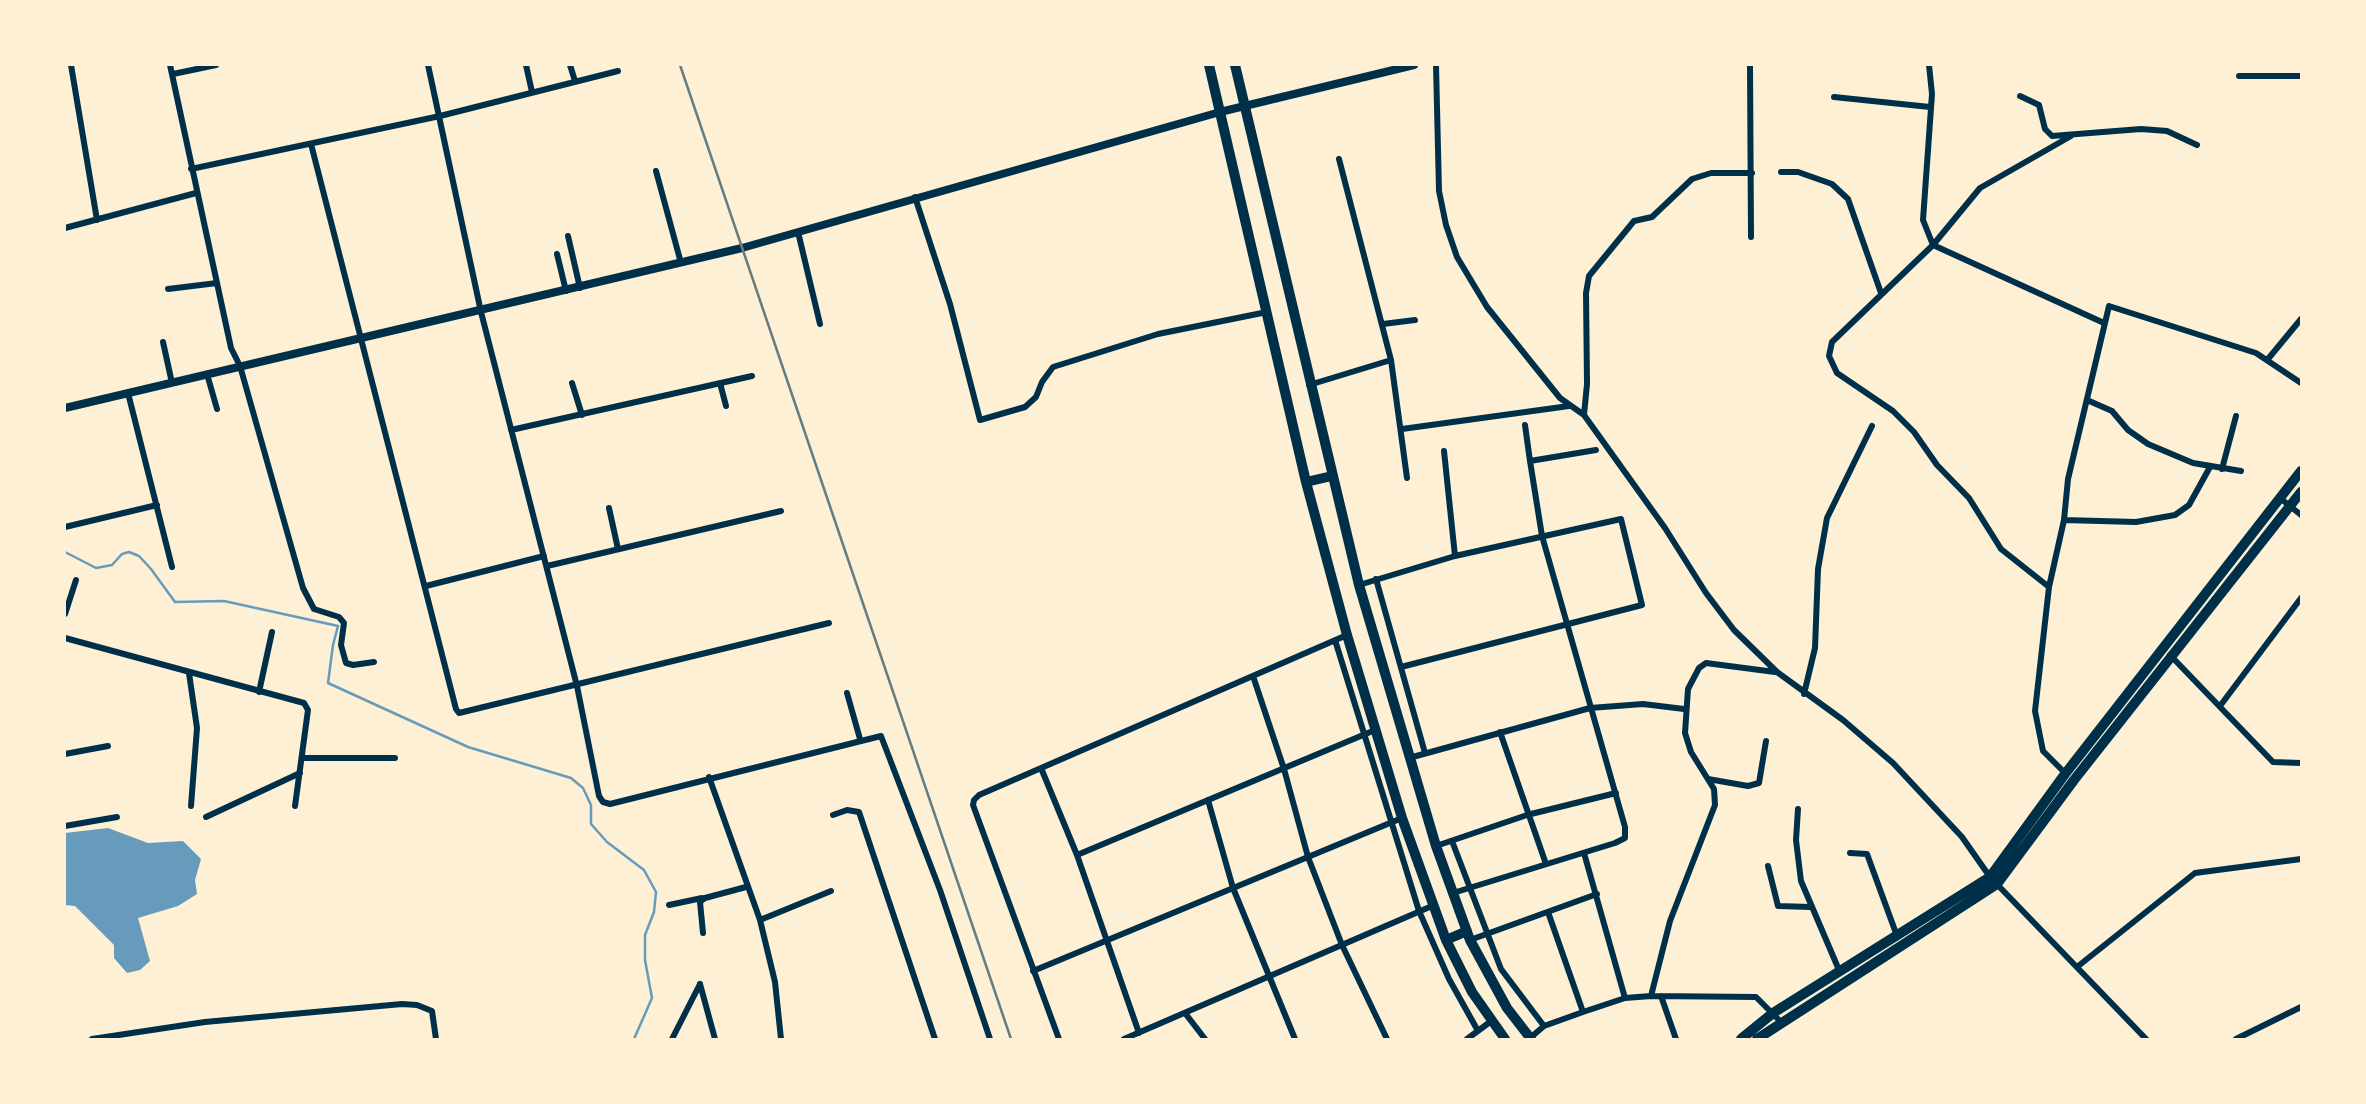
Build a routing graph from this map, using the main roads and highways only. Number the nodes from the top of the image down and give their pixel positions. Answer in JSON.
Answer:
{"nodes":[{"id":1,"x":1209,"y":65,"type":"edge"},
{"id":2,"x":1235,"y":65,"type":"edge"},
{"id":3,"x":2301,"y":471,"type":"edge"},
{"id":4,"x":1332,"y":476,"type":"junction"},
{"id":5,"x":1306,"y":482,"type":"junction"},
{"id":6,"x":2301,"y":492,"type":"edge"},
{"id":7,"x":2070,"y":777,"type":"junction"},
{"id":8,"x":1956,"y":905,"type":"junction"},
{"id":9,"x":1468,"y":935,"type":"junction"},
{"id":10,"x":1446,"y":940,"type":"junction"},
{"id":11,"x":1868,"y":953,"type":"junction"},
{"id":12,"x":1876,"y":964,"type":"junction"},
{"id":13,"x":1505,"y":1039,"type":"edge"},
{"id":14,"x":1531,"y":1039,"type":"edge"},
{"id":15,"x":1741,"y":1039,"type":"edge"},
{"id":16,"x":1757,"y":1039,"type":"edge"}],
"edges":[{"from":1,"to":5,"type":"main road"},
{"from":2,"to":4,"type":"main road"},
{"from":3,"to":7,"type":"main road"},
{"from":4,"to":5,"type":"main road"},
{"from":4,"to":9,"type":"main road"},
{"from":5,"to":10,"type":"main road"},
{"from":6,"to":7,"type":"main road"},
{"from":7,"to":8,"type":"main road"},
{"from":8,"to":11,"type":"main road"},
{"from":8,"to":12,"type":"main road"},
{"from":9,"to":10,"type":"main road"},
{"from":9,"to":14,"type":"main road"},
{"from":10,"to":13,"type":"main road"},
{"from":11,"to":12,"type":"main road"},
{"from":11,"to":15,"type":"main road"},
{"from":12,"to":16,"type":"main road"}]}
